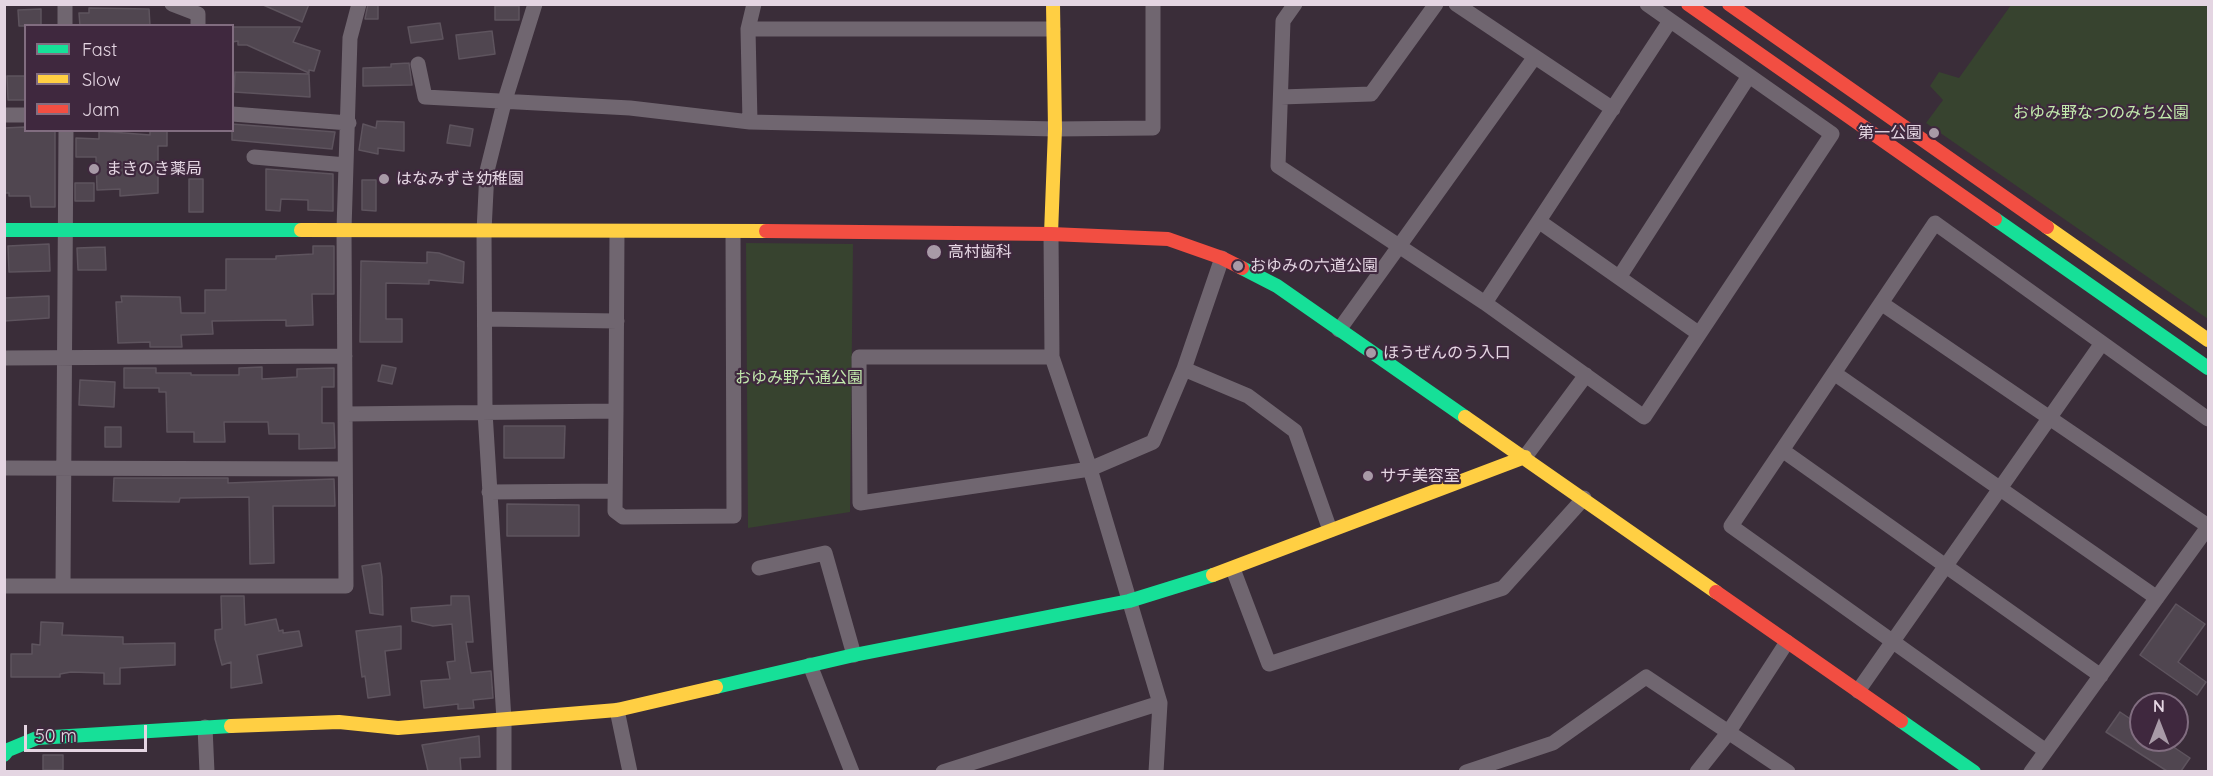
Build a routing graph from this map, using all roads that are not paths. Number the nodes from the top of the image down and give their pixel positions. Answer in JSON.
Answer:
{"nodes":[{"id":1,"x":65,"y":4,"type":"edge"},
{"id":2,"x":172,"y":4,"type":"edge"},
{"id":3,"x":359,"y":4,"type":"edge"},
{"id":4,"x":535,"y":4,"type":"edge"},
{"id":5,"x":754,"y":4,"type":"edge"},
{"id":6,"x":1053,"y":4,"type":"edge"},
{"id":7,"x":1154,"y":4,"type":"edge"},
{"id":8,"x":1295,"y":4,"type":"edge"},
{"id":9,"x":1436,"y":4,"type":"edge"},
{"id":10,"x":1456,"y":4,"type":"edge"},
{"id":11,"x":1647,"y":4,"type":"edge"},
{"id":12,"x":1688,"y":4,"type":"edge"},
{"id":13,"x":1730,"y":4,"type":"edge"},
{"id":14,"x":1670,"y":21,"type":"junction"},
{"id":15,"x":65,"y":24,"type":"edge"},
{"id":16,"x":198,"y":24,"type":"edge"},
{"id":17,"x":748,"y":29,"type":"junction"},
{"id":18,"x":1053,"y":29,"type":"junction"},
{"id":19,"x":1534,"y":58,"type":"junction"},
{"id":20,"x":418,"y":64,"type":"dead end"},
{"id":21,"x":1749,"y":76,"type":"junction"},
{"id":22,"x":1281,"y":97,"type":"junction"},
{"id":23,"x":504,"y":103,"type":"junction"},
{"id":24,"x":1613,"y":109,"type":"junction"},
{"id":25,"x":234,"y":114,"type":"edge"},
{"id":26,"x":4,"y":115,"type":"edge"},
{"id":27,"x":24,"y":115,"type":"edge"},
{"id":28,"x":750,"y":122,"type":"junction"},
{"id":29,"x":349,"y":123,"type":"junction"},
{"id":30,"x":1055,"y":129,"type":"junction"},
{"id":31,"x":66,"y":132,"type":"edge"},
{"id":32,"x":254,"y":158,"type":"dead end"},
{"id":33,"x":346,"y":165,"type":"junction"},
{"id":34,"x":1540,"y":222,"type":"junction"},
{"id":35,"x":344,"y":229,"type":"junction"},
{"id":36,"x":4,"y":230,"type":"edge"},
{"id":37,"x":67,"y":230,"type":"junction"},
{"id":38,"x":484,"y":231,"type":"junction"},
{"id":39,"x":617,"y":232,"type":"junction"},
{"id":40,"x":733,"y":232,"type":"junction"},
{"id":41,"x":1051,"y":234,"type":"junction"},
{"id":42,"x":1398,"y":247,"type":"junction"},
{"id":43,"x":1222,"y":258,"type":"junction"},
{"id":44,"x":1620,"y":276,"type":"junction"},
{"id":45,"x":1485,"y":303,"type":"junction"},
{"id":46,"x":1881,"y":303,"type":"junction"},
{"id":47,"x":485,"y":319,"type":"junction"},
{"id":48,"x":617,"y":321,"type":"junction"},
{"id":49,"x":1339,"y":330,"type":"junction"},
{"id":50,"x":1698,"y":333,"type":"junction"},
{"id":51,"x":2208,"y":340,"type":"edge"},
{"id":52,"x":2102,"y":343,"type":"junction"},
{"id":53,"x":345,"y":356,"type":"junction"},
{"id":54,"x":1052,"y":357,"type":"junction"},
{"id":55,"x":4,"y":358,"type":"edge"},
{"id":56,"x":65,"y":358,"type":"junction"},
{"id":57,"x":2208,"y":368,"type":"edge"},
{"id":58,"x":1184,"y":369,"type":"junction"},
{"id":59,"x":1834,"y":373,"type":"junction"},
{"id":60,"x":1586,"y":375,"type":"junction"},
{"id":61,"x":616,"y":411,"type":"junction"},
{"id":62,"x":485,"y":412,"type":"junction"},
{"id":63,"x":346,"y":414,"type":"junction"},
{"id":64,"x":2049,"y":417,"type":"junction"},
{"id":65,"x":2208,"y":419,"type":"edge"},
{"id":66,"x":1782,"y":450,"type":"junction"},
{"id":67,"x":1526,"y":457,"type":"junction"},
{"id":68,"x":4,"y":468,"type":"edge"},
{"id":69,"x":64,"y":468,"type":"junction"},
{"id":70,"x":344,"y":469,"type":"junction"},
{"id":71,"x":1090,"y":469,"type":"junction"},
{"id":72,"x":2000,"y":488,"type":"junction"},
{"id":73,"x":615,"y":491,"type":"junction"},
{"id":74,"x":489,"y":492,"type":"junction"},
{"id":75,"x":1584,"y":498,"type":"junction"},
{"id":76,"x":2208,"y":527,"type":"edge"},
{"id":77,"x":1330,"y":530,"type":"junction"},
{"id":78,"x":1945,"y":566,"type":"junction"},
{"id":79,"x":759,"y":568,"type":"dead end"},
{"id":80,"x":1233,"y":569,"type":"junction"},
{"id":81,"x":4,"y":586,"type":"edge"},
{"id":82,"x":63,"y":586,"type":"junction"},
{"id":83,"x":2157,"y":598,"type":"junction"},
{"id":84,"x":1129,"y":601,"type":"junction"},
{"id":85,"x":1892,"y":641,"type":"junction"},
{"id":86,"x":1787,"y":642,"type":"junction"},
{"id":87,"x":854,"y":655,"type":"junction"},
{"id":88,"x":810,"y":665,"type":"junction"},
{"id":89,"x":2101,"y":676,"type":"junction"},
{"id":90,"x":1858,"y":691,"type":"junction"},
{"id":91,"x":1160,"y":703,"type":"junction"},
{"id":92,"x":617,"y":710,"type":"junction"},
{"id":93,"x":504,"y":720,"type":"junction"},
{"id":94,"x":205,"y":727,"type":"junction"},
{"id":95,"x":1728,"y":733,"type":"junction"},
{"id":96,"x":2046,"y":751,"type":"junction"},
{"id":97,"x":6,"y":752,"type":"edge"},
{"id":98,"x":207,"y":771,"type":"edge"},
{"id":99,"x":504,"y":771,"type":"edge"},
{"id":100,"x":630,"y":771,"type":"edge"},
{"id":101,"x":852,"y":771,"type":"edge"},
{"id":102,"x":943,"y":771,"type":"edge"},
{"id":103,"x":1156,"y":771,"type":"edge"},
{"id":104,"x":1466,"y":771,"type":"edge"},
{"id":105,"x":1697,"y":771,"type":"edge"},
{"id":106,"x":1788,"y":771,"type":"edge"},
{"id":107,"x":1974,"y":771,"type":"edge"},
{"id":108,"x":2031,"y":771,"type":"edge"}],
"edges":[{"from":1,"to":15,"type":"street"},
{"from":2,"to":16,"type":"street"},
{"from":3,"to":29,"type":"street"},
{"from":4,"to":23,"type":"street"},
{"from":5,"to":17,"type":"street"},
{"from":6,"to":18,"type":"street"},
{"from":7,"to":30,"type":"street"},
{"from":8,"to":22,"type":"street"},
{"from":9,"to":22,"type":"street"},
{"from":10,"to":19,"type":"street"},
{"from":11,"to":14,"type":"street"},
{"from":12,"to":57,"type":"street"},
{"from":13,"to":51,"type":"street"},
{"from":14,"to":21,"type":"street"},
{"from":14,"to":24,"type":"street"},
{"from":17,"to":18,"type":"street"},
{"from":17,"to":28,"type":"street"},
{"from":18,"to":30,"type":"street"},
{"from":19,"to":24,"type":"street"},
{"from":19,"to":42,"type":"street"},
{"from":20,"to":23,"type":"street"},
{"from":21,"to":44,"type":"street"},
{"from":21,"to":50,"type":"street"},
{"from":22,"to":42,"type":"street"},
{"from":23,"to":28,"type":"street"},
{"from":23,"to":38,"type":"street"},
{"from":24,"to":34,"type":"street"},
{"from":25,"to":29,"type":"street"},
{"from":26,"to":27,"type":"street"},
{"from":28,"to":30,"type":"street"},
{"from":29,"to":33,"type":"street"},
{"from":30,"to":41,"type":"street"},
{"from":31,"to":37,"type":"street"},
{"from":32,"to":33,"type":"street"},
{"from":33,"to":35,"type":"street"},
{"from":34,"to":44,"type":"street"},
{"from":34,"to":45,"type":"street"},
{"from":35,"to":37,"type":"street"},
{"from":35,"to":38,"type":"street"},
{"from":35,"to":53,"type":"street"},
{"from":36,"to":37,"type":"street"},
{"from":37,"to":56,"type":"street"},
{"from":38,"to":39,"type":"street"},
{"from":38,"to":47,"type":"street"},
{"from":39,"to":40,"type":"street"},
{"from":39,"to":48,"type":"street"},
{"from":40,"to":41,"type":"street"},
{"from":40,"to":73,"type":"street"},
{"from":41,"to":43,"type":"street"},
{"from":41,"to":54,"type":"street"},
{"from":42,"to":45,"type":"street"},
{"from":42,"to":49,"type":"street"},
{"from":43,"to":49,"type":"street"},
{"from":43,"to":58,"type":"street"},
{"from":44,"to":50,"type":"street"},
{"from":45,"to":60,"type":"street"},
{"from":46,"to":52,"type":"street"},
{"from":46,"to":59,"type":"street"},
{"from":46,"to":64,"type":"street"},
{"from":47,"to":48,"type":"street"},
{"from":47,"to":62,"type":"street"},
{"from":48,"to":61,"type":"street"},
{"from":49,"to":67,"type":"street"},
{"from":50,"to":60,"type":"street"},
{"from":52,"to":64,"type":"street"},
{"from":52,"to":65,"type":"street"},
{"from":53,"to":56,"type":"street"},
{"from":53,"to":63,"type":"street"},
{"from":54,"to":71,"type":"street"},
{"from":54,"to":71,"type":"street"},
{"from":55,"to":56,"type":"street"},
{"from":56,"to":69,"type":"street"},
{"from":58,"to":71,"type":"street"},
{"from":58,"to":77,"type":"street"},
{"from":59,"to":66,"type":"street"},
{"from":59,"to":72,"type":"street"},
{"from":60,"to":67,"type":"street"},
{"from":61,"to":62,"type":"street"},
{"from":61,"to":73,"type":"street"},
{"from":62,"to":63,"type":"street"},
{"from":62,"to":74,"type":"street"},
{"from":63,"to":70,"type":"street"},
{"from":64,"to":72,"type":"street"},
{"from":64,"to":76,"type":"street"},
{"from":66,"to":78,"type":"street"},
{"from":66,"to":85,"type":"street"},
{"from":67,"to":75,"type":"street"},
{"from":67,"to":77,"type":"street"},
{"from":68,"to":69,"type":"street"},
{"from":69,"to":70,"type":"street"},
{"from":69,"to":82,"type":"street"},
{"from":70,"to":82,"type":"street"},
{"from":71,"to":84,"type":"street"},
{"from":72,"to":78,"type":"street"},
{"from":72,"to":83,"type":"street"},
{"from":73,"to":74,"type":"street"},
{"from":74,"to":93,"type":"street"},
{"from":75,"to":80,"type":"street"},
{"from":75,"to":86,"type":"street"},
{"from":76,"to":83,"type":"street"},
{"from":77,"to":80,"type":"street"},
{"from":78,"to":85,"type":"street"},
{"from":78,"to":89,"type":"street"},
{"from":79,"to":87,"type":"street"},
{"from":80,"to":84,"type":"street"},
{"from":81,"to":82,"type":"street"},
{"from":83,"to":89,"type":"street"},
{"from":84,"to":87,"type":"street"},
{"from":84,"to":91,"type":"street"},
{"from":85,"to":90,"type":"street"},
{"from":85,"to":96,"type":"street"},
{"from":86,"to":90,"type":"street"},
{"from":86,"to":95,"type":"street"},
{"from":87,"to":88,"type":"street"},
{"from":88,"to":92,"type":"street"},
{"from":88,"to":101,"type":"street"},
{"from":89,"to":96,"type":"street"},
{"from":90,"to":107,"type":"street"},
{"from":91,"to":102,"type":"street"},
{"from":91,"to":103,"type":"street"},
{"from":92,"to":93,"type":"street"},
{"from":92,"to":100,"type":"street"},
{"from":93,"to":94,"type":"street"},
{"from":93,"to":99,"type":"street"},
{"from":94,"to":97,"type":"street"},
{"from":94,"to":98,"type":"street"},
{"from":95,"to":104,"type":"street"},
{"from":95,"to":105,"type":"street"},
{"from":95,"to":106,"type":"street"},
{"from":96,"to":108,"type":"street"}]}
